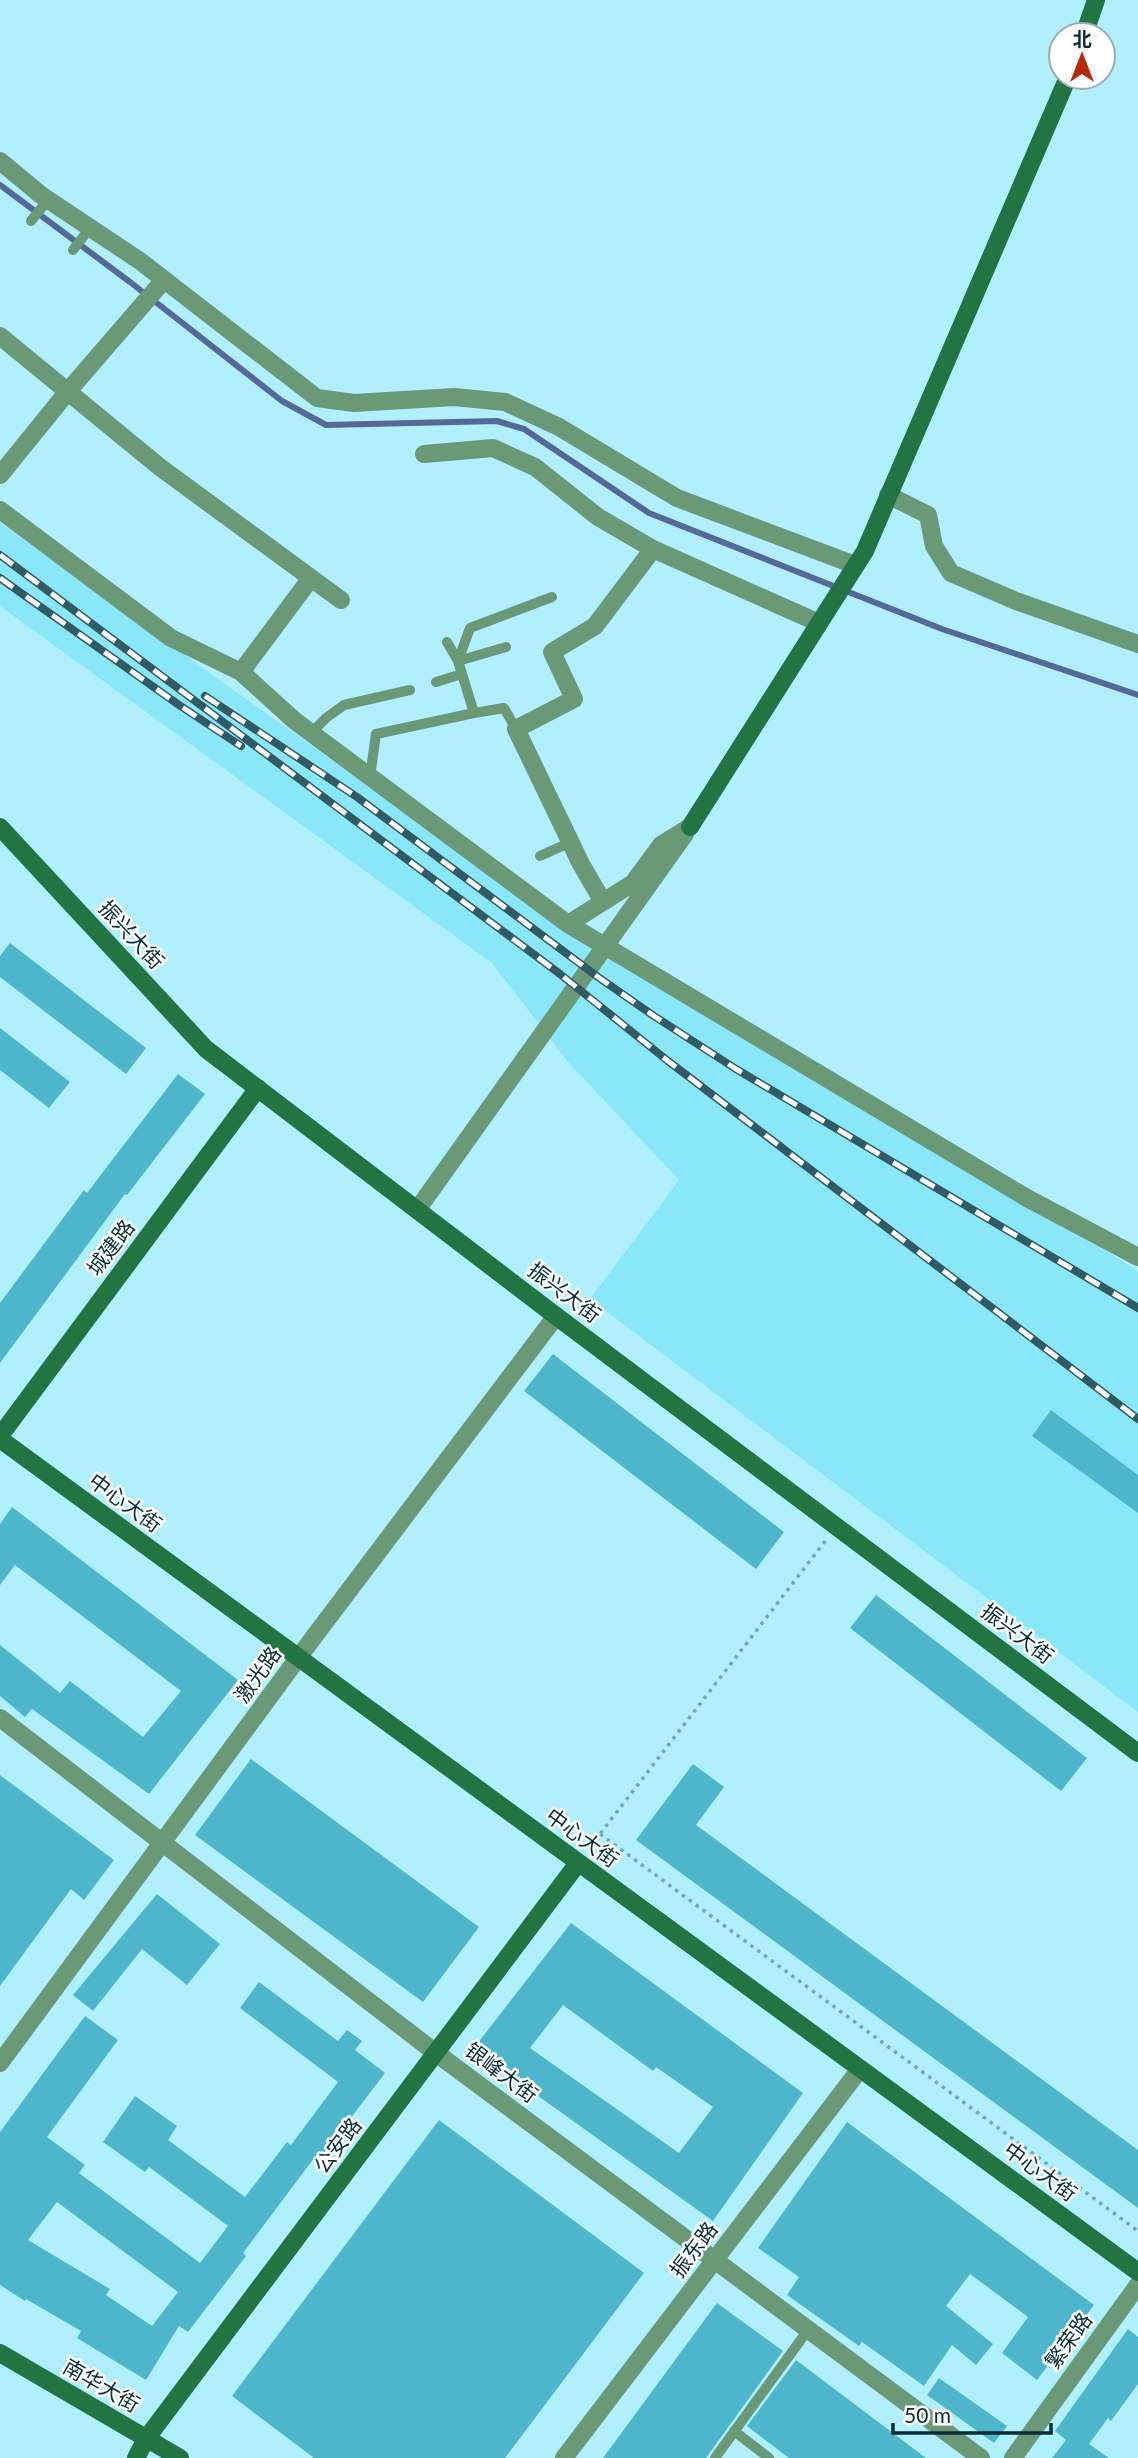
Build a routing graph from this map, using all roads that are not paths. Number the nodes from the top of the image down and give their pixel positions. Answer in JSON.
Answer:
{"nodes":[{"id":1,"x":1096,"y":0,"type":"edge"},
{"id":2,"x":1089,"y":21,"type":"edge"},
{"id":3,"x":1062,"y":91,"type":"edge"},
{"id":4,"x":1,"y":164,"type":"edge"},
{"id":5,"x":48,"y":200,"type":"junction"},
{"id":6,"x":31,"y":221,"type":"dead end"},
{"id":7,"x":90,"y":228,"type":"junction"},
{"id":8,"x":73,"y":250,"type":"dead end"},
{"id":9,"x":164,"y":280,"type":"junction"},
{"id":10,"x":0,"y":336,"type":"edge"},
{"id":11,"x":69,"y":390,"type":"junction"},
{"id":12,"x":424,"y":454,"type":"dead end"},
{"id":13,"x":0,"y":475,"type":"edge"},
{"id":14,"x":888,"y":495,"type":"junction"},
{"id":15,"x":0,"y":510,"type":"edge"},
{"id":16,"x":653,"y":549,"type":"junction"},
{"id":17,"x":855,"y":565,"type":"junction"},
{"id":18,"x":311,"y":578,"type":"junction"},
{"id":19,"x":552,"y":597,"type":"dead end"},
{"id":20,"x":341,"y":600,"type":"dead end"},
{"id":21,"x":819,"y":623,"type":"junction"},
{"id":22,"x":447,"y":642,"type":"dead end"},
{"id":23,"x":1138,"y":644,"type":"edge"},
{"id":24,"x":506,"y":647,"type":"dead end"},
{"id":25,"x":458,"y":661,"type":"junction"},
{"id":26,"x":241,"y":672,"type":"junction"},
{"id":27,"x":462,"y":674,"type":"junction"},
{"id":28,"x":436,"y":682,"type":"dead end"},
{"id":29,"x":410,"y":690,"type":"dead end"},
{"id":30,"x":474,"y":713,"type":"junction"},
{"id":31,"x":516,"y":729,"type":"junction"},
{"id":32,"x":311,"y":733,"type":"junction"},
{"id":33,"x":370,"y":777,"type":"junction"},
{"id":34,"x":0,"y":827,"type":"edge"},
{"id":35,"x":690,"y":827,"type":"junction"},
{"id":36,"x":571,"y":842,"type":"junction"},
{"id":37,"x":540,"y":856,"type":"dead end"},
{"id":38,"x":603,"y":902,"type":"junction"},
{"id":39,"x":568,"y":924,"type":"junction"},
{"id":40,"x":258,"y":1088,"type":"junction"},
{"id":41,"x":417,"y":1210,"type":"junction"},
{"id":42,"x":1138,"y":1257,"type":"edge"},
{"id":43,"x":556,"y":1316,"type":"junction"},
{"id":44,"x":0,"y":1437,"type":"edge"},
{"id":45,"x":298,"y":1658,"type":"junction"},
{"id":46,"x":0,"y":1718,"type":"edge"},
{"id":47,"x":1138,"y":1753,"type":"edge"},
{"id":48,"x":162,"y":1842,"type":"junction"},
{"id":49,"x":578,"y":1863,"type":"junction"},
{"id":50,"x":436,"y":2053,"type":"junction"},
{"id":51,"x":0,"y":2063,"type":"edge"},
{"id":52,"x":860,"y":2069,"type":"junction"},
{"id":53,"x":715,"y":2260,"type":"junction"},
{"id":54,"x":1138,"y":2272,"type":"edge"},
{"id":55,"x":1138,"y":2285,"type":"edge"},
{"id":56,"x":808,"y":2330,"type":"junction"},
{"id":57,"x":0,"y":2353,"type":"edge"},
{"id":58,"x":734,"y":2431,"type":"junction"},
{"id":59,"x":146,"y":2439,"type":"junction"},
{"id":60,"x":136,"y":2458,"type":"edge"},
{"id":61,"x":180,"y":2458,"type":"edge"},
{"id":62,"x":564,"y":2458,"type":"edge"},
{"id":63,"x":715,"y":2458,"type":"edge"},
{"id":64,"x":769,"y":2458,"type":"edge"},
{"id":65,"x":981,"y":2458,"type":"edge"},
{"id":66,"x":1013,"y":2458,"type":"edge"}],
"edges":[{"from":1,"to":2,"type":"street"},
{"from":3,"to":14,"type":"street"},
{"from":4,"to":5,"type":"street"},
{"from":5,"to":6,"type":"lane"},
{"from":5,"to":7,"type":"street"},
{"from":7,"to":8,"type":"lane"},
{"from":7,"to":9,"type":"street"},
{"from":9,"to":11,"type":"street"},
{"from":9,"to":17,"type":"street"},
{"from":10,"to":11,"type":"street"},
{"from":11,"to":13,"type":"street"},
{"from":11,"to":18,"type":"street"},
{"from":12,"to":16,"type":"street"},
{"from":14,"to":17,"type":"street"},
{"from":14,"to":23,"type":"street"},
{"from":15,"to":26,"type":"street"},
{"from":16,"to":21,"type":"street"},
{"from":16,"to":31,"type":"street"},
{"from":17,"to":21,"type":"street"},
{"from":18,"to":20,"type":"street"},
{"from":18,"to":26,"type":"street"},
{"from":19,"to":25,"type":"lane"},
{"from":21,"to":35,"type":"street"},
{"from":22,"to":25,"type":"lane"},
{"from":24,"to":25,"type":"lane"},
{"from":25,"to":27,"type":"lane"},
{"from":26,"to":32,"type":"street"},
{"from":27,"to":28,"type":"lane"},
{"from":27,"to":30,"type":"lane"},
{"from":29,"to":32,"type":"lane"},
{"from":30,"to":31,"type":"lane"},
{"from":30,"to":33,"type":"lane"},
{"from":31,"to":36,"type":"street"},
{"from":32,"to":33,"type":"street"},
{"from":33,"to":39,"type":"street"},
{"from":34,"to":40,"type":"street","name":"振兴大街"},
{"from":35,"to":38,"type":"street"},
{"from":35,"to":41,"type":"street"},
{"from":36,"to":37,"type":"lane"},
{"from":36,"to":38,"type":"street"},
{"from":38,"to":39,"type":"street"},
{"from":39,"to":42,"type":"street"},
{"from":40,"to":41,"type":"street","name":"振兴大街"},
{"from":40,"to":44,"type":"street","name":"城建路"},
{"from":41,"to":43,"type":"street","name":"振兴大街"},
{"from":43,"to":45,"type":"street","name":"激光路"},
{"from":43,"to":47,"type":"street","name":"振兴大街"},
{"from":44,"to":45,"type":"street","name":"中心大街"},
{"from":45,"to":48,"type":"street","name":"激光路"},
{"from":45,"to":49,"type":"street","name":"中心大街"},
{"from":46,"to":48,"type":"street","name":"银峰大街"},
{"from":48,"to":50,"type":"street","name":"银峰大街"},
{"from":48,"to":51,"type":"street","name":"激光路"},
{"from":49,"to":50,"type":"street","name":"公安路"},
{"from":49,"to":52,"type":"street","name":"中心大街"},
{"from":50,"to":53,"type":"street","name":"银峰大街"},
{"from":50,"to":59,"type":"street","name":"公安路"},
{"from":52,"to":53,"type":"street","name":"振东路"},
{"from":52,"to":54,"type":"street","name":"中心大街"},
{"from":53,"to":56,"type":"street","name":"银峰大街"},
{"from":53,"to":62,"type":"street","name":"振东路"},
{"from":55,"to":66,"type":"street","name":"繁荣路"},
{"from":56,"to":58,"type":"lane"},
{"from":56,"to":65,"type":"street","name":"银峰大街"},
{"from":57,"to":59,"type":"street","name":"南华大街"},
{"from":58,"to":63,"type":"lane"},
{"from":58,"to":64,"type":"lane"},
{"from":59,"to":60,"type":"street","name":"公安路"},
{"from":59,"to":61,"type":"street","name":"南华大街"}]}
